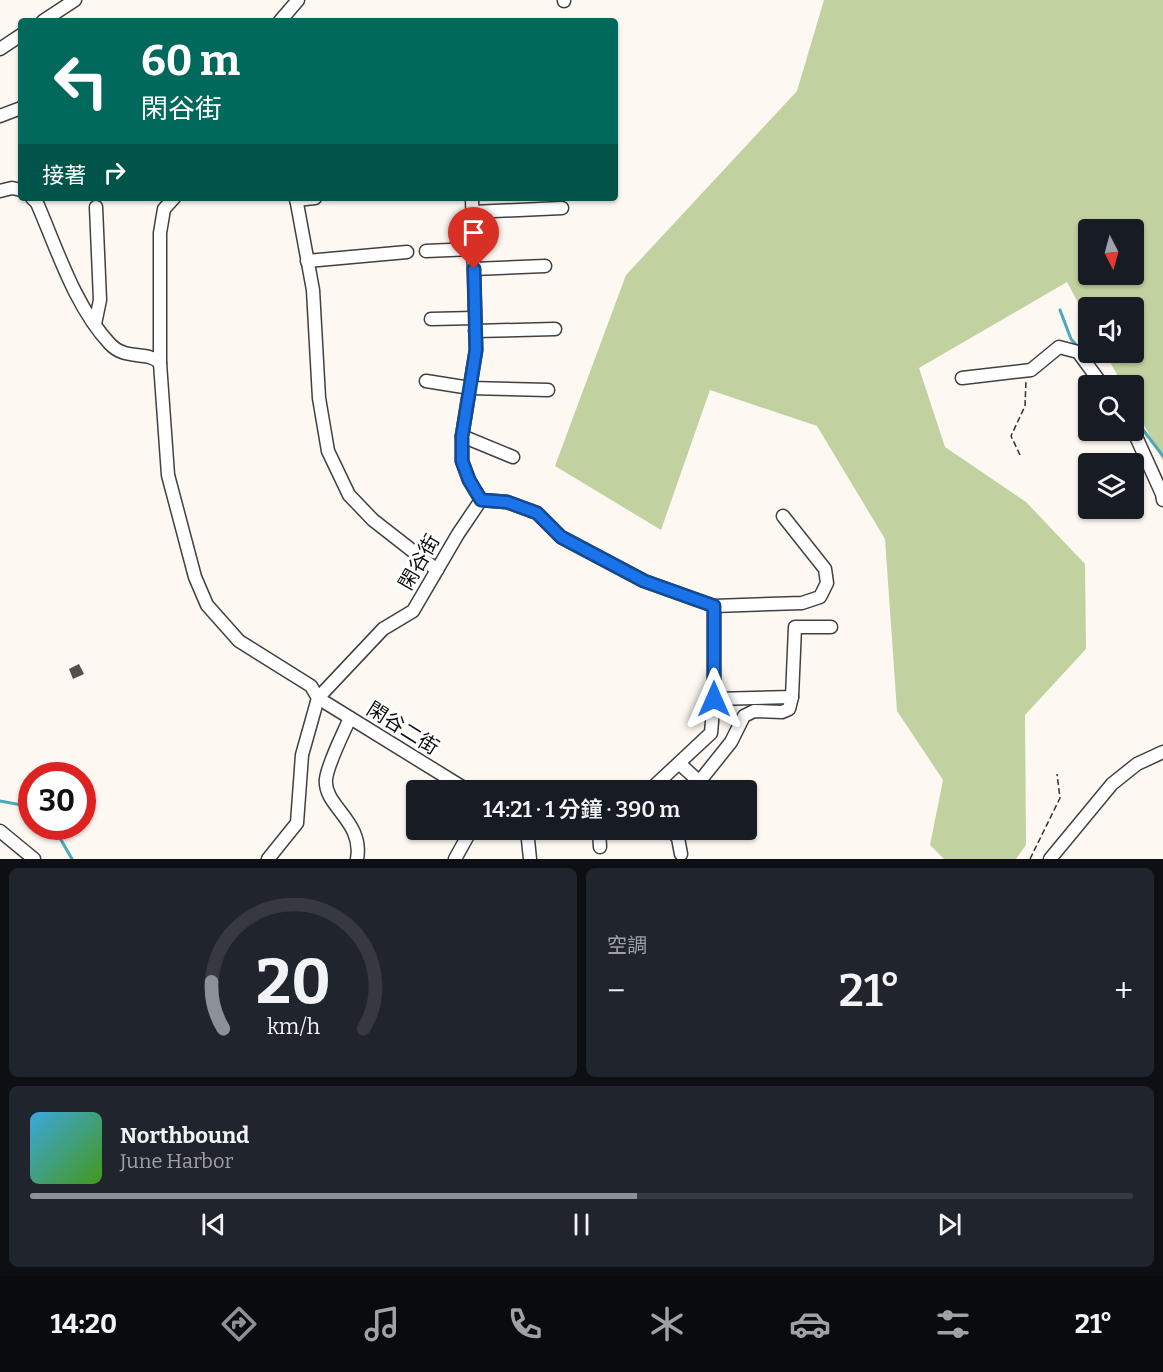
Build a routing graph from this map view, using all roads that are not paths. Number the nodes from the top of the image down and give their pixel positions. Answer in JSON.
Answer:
{"nodes":[{"id":1,"x":75,"y":0,"type":"edge"},
{"id":2,"x":298,"y":0,"type":"edge"},
{"id":3,"x":48,"y":18,"type":"edge"},
{"id":4,"x":283,"y":18,"type":"edge"},
{"id":5,"x":18,"y":37,"type":"edge"},
{"id":6,"x":0,"y":49,"type":"edge"},
{"id":7,"x":18,"y":109,"type":"edge"},
{"id":8,"x":0,"y":116,"type":"edge"},
{"id":9,"x":18,"y":189,"type":"edge"},
{"id":10,"x":0,"y":191,"type":"edge"},
{"id":11,"x":35,"y":201,"type":"edge"},
{"id":12,"x":171,"y":201,"type":"edge"},
{"id":13,"x":296,"y":201,"type":"edge"},
{"id":14,"x":472,"y":201,"type":"edge"},
{"id":15,"x":96,"y":207,"type":"dead end"},
{"id":16,"x":562,"y":208,"type":"dead end"},
{"id":17,"x":473,"y":212,"type":"junction"},
{"id":18,"x":474,"y":249,"type":"junction"},
{"id":19,"x":426,"y":251,"type":"dead end"},
{"id":20,"x":407,"y":252,"type":"dead end"},
{"id":21,"x":308,"y":261,"type":"junction"},
{"id":22,"x":545,"y":266,"type":"dead end"},
{"id":23,"x":474,"y":269,"type":"junction"},
{"id":24,"x":475,"y":318,"type":"junction"},
{"id":25,"x":432,"y":319,"type":"dead end"},
{"id":26,"x":95,"y":324,"type":"junction"},
{"id":27,"x":555,"y":329,"type":"dead end"},
{"id":28,"x":475,"y":331,"type":"junction"},
{"id":29,"x":160,"y":363,"type":"junction"},
{"id":30,"x":1095,"y":375,"type":"edge"},
{"id":31,"x":962,"y":378,"type":"dead end"},
{"id":32,"x":426,"y":381,"type":"dead end"},
{"id":33,"x":470,"y":388,"type":"junction"},
{"id":34,"x":548,"y":390,"type":"dead end"},
{"id":35,"x":462,"y":436,"type":"junction"},
{"id":36,"x":1138,"y":441,"type":"edge"},
{"id":37,"x":513,"y":457,"type":"dead end"},
{"id":38,"x":481,"y":500,"type":"junction"},
{"id":39,"x":1163,"y":500,"type":"edge"},
{"id":40,"x":783,"y":516,"type":"dead end"},
{"id":41,"x":437,"y":570,"type":"junction"},
{"id":42,"x":714,"y":606,"type":"junction"},
{"id":43,"x":831,"y":627,"type":"dead end"},
{"id":44,"x":792,"y":697,"type":"junction"},
{"id":45,"x":318,"y":698,"type":"junction"},
{"id":46,"x":714,"y":699,"type":"junction"},
{"id":47,"x":350,"y":718,"type":"junction"},
{"id":48,"x":1163,"y":752,"type":"edge"},
{"id":49,"x":679,"y":763,"type":"junction"},
{"id":50,"x":451,"y":780,"type":"edge"},
{"id":51,"x":661,"y":780,"type":"edge"},
{"id":52,"x":697,"y":780,"type":"edge"},
{"id":53,"x":707,"y":780,"type":"edge"},
{"id":54,"x":1,"y":833,"type":"edge"},
{"id":55,"x":465,"y":840,"type":"edge"},
{"id":56,"x":528,"y":840,"type":"edge"},
{"id":57,"x":600,"y":840,"type":"edge"},
{"id":58,"x":678,"y":840,"type":"edge"},
{"id":59,"x":600,"y":847,"type":"dead end"},
{"id":60,"x":681,"y":854,"type":"dead end"},
{"id":61,"x":269,"y":858,"type":"edge"},
{"id":62,"x":34,"y":859,"type":"edge"},
{"id":63,"x":357,"y":859,"type":"edge"},
{"id":64,"x":455,"y":859,"type":"edge"},
{"id":65,"x":530,"y":859,"type":"edge"},
{"id":66,"x":1050,"y":859,"type":"edge"}],
"edges":[{"from":1,"to":3,"type":"street"},
{"from":2,"to":4,"type":"street"},
{"from":5,"to":6,"type":"street"},
{"from":7,"to":8,"type":"street"},
{"from":9,"to":10,"type":"street"},
{"from":11,"to":26,"type":"street"},
{"from":12,"to":29,"type":"street","name":"閑谷二街"},
{"from":13,"to":21,"type":"street"},
{"from":14,"to":17,"type":"street"},
{"from":15,"to":26,"type":"street"},
{"from":16,"to":17,"type":"street"},
{"from":17,"to":18,"type":"street"},
{"from":18,"to":19,"type":"street"},
{"from":18,"to":23,"type":"street"},
{"from":20,"to":21,"type":"street"},
{"from":21,"to":41,"type":"street"},
{"from":22,"to":23,"type":"street"},
{"from":23,"to":24,"type":"street"},
{"from":24,"to":25,"type":"street"},
{"from":24,"to":28,"type":"street"},
{"from":26,"to":29,"type":"street"},
{"from":27,"to":28,"type":"street"},
{"from":28,"to":33,"type":"street"},
{"from":29,"to":45,"type":"street","name":"閑谷二街"},
{"from":30,"to":31,"type":"street"},
{"from":32,"to":33,"type":"street"},
{"from":33,"to":34,"type":"street"},
{"from":33,"to":35,"type":"street"},
{"from":35,"to":37,"type":"street"},
{"from":35,"to":38,"type":"street"},
{"from":36,"to":39,"type":"street"},
{"from":38,"to":41,"type":"street","name":"閑谷街"},
{"from":38,"to":42,"type":"street"},
{"from":40,"to":42,"type":"street"},
{"from":41,"to":45,"type":"street","name":"閑谷街"},
{"from":42,"to":46,"type":"street"},
{"from":43,"to":44,"type":"street"},
{"from":44,"to":46,"type":"street"},
{"from":44,"to":53,"type":"street"},
{"from":45,"to":47,"type":"street","name":"閑谷二街"},
{"from":45,"to":61,"type":"street","name":"閑谷街"},
{"from":46,"to":49,"type":"street"},
{"from":47,"to":50,"type":"street","name":"閑谷二街"},
{"from":47,"to":63,"type":"street"},
{"from":48,"to":66,"type":"street"},
{"from":49,"to":51,"type":"street"},
{"from":49,"to":52,"type":"street"},
{"from":54,"to":62,"type":"street"},
{"from":55,"to":64,"type":"street"},
{"from":56,"to":65,"type":"street"},
{"from":57,"to":59,"type":"street"},
{"from":58,"to":60,"type":"street"}]}
